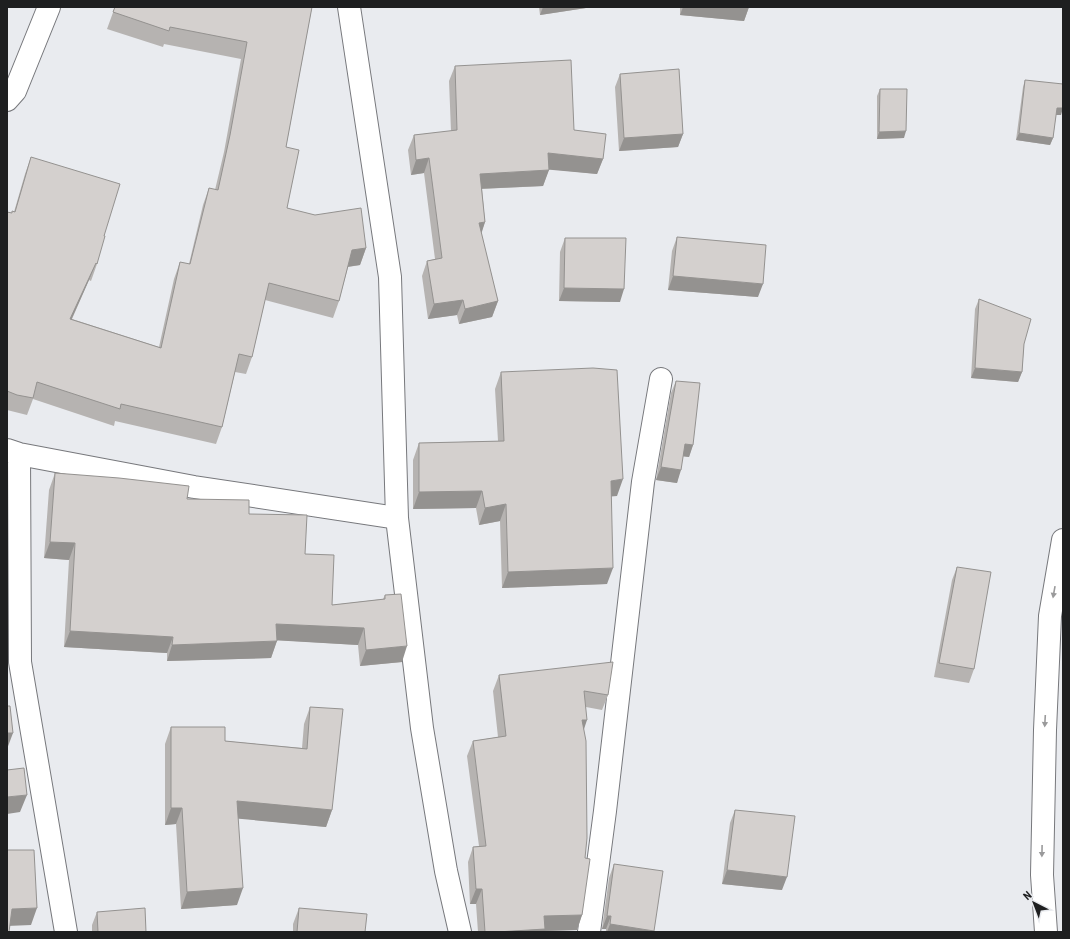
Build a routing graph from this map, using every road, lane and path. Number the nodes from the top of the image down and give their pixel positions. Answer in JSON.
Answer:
{"nodes":[{"id":1,"x":49,"y":7,"type":"edge"},
{"id":2,"x":349,"y":7,"type":"edge"},
{"id":3,"x":7,"y":100,"type":"edge"},
{"id":4,"x":661,"y":379,"type":"dead end"},
{"id":5,"x":13,"y":452,"type":"edge"},
{"id":6,"x":397,"y":518,"type":"junction"},
{"id":7,"x":1063,"y":540,"type":"edge"},
{"id":8,"x":66,"y":932,"type":"edge"},
{"id":9,"x":460,"y":932,"type":"edge"},
{"id":10,"x":589,"y":932,"type":"edge"},
{"id":11,"x":1046,"y":932,"type":"edge"}],
"edges":[{"from":1,"to":3,"type":"street"},
{"from":2,"to":6,"type":"street"},
{"from":4,"to":10,"type":"street"},
{"from":5,"to":6,"type":"street"},
{"from":5,"to":8,"type":"street"},
{"from":6,"to":9,"type":"street"},
{"from":7,"to":11,"type":"street","one_way":true}]}
